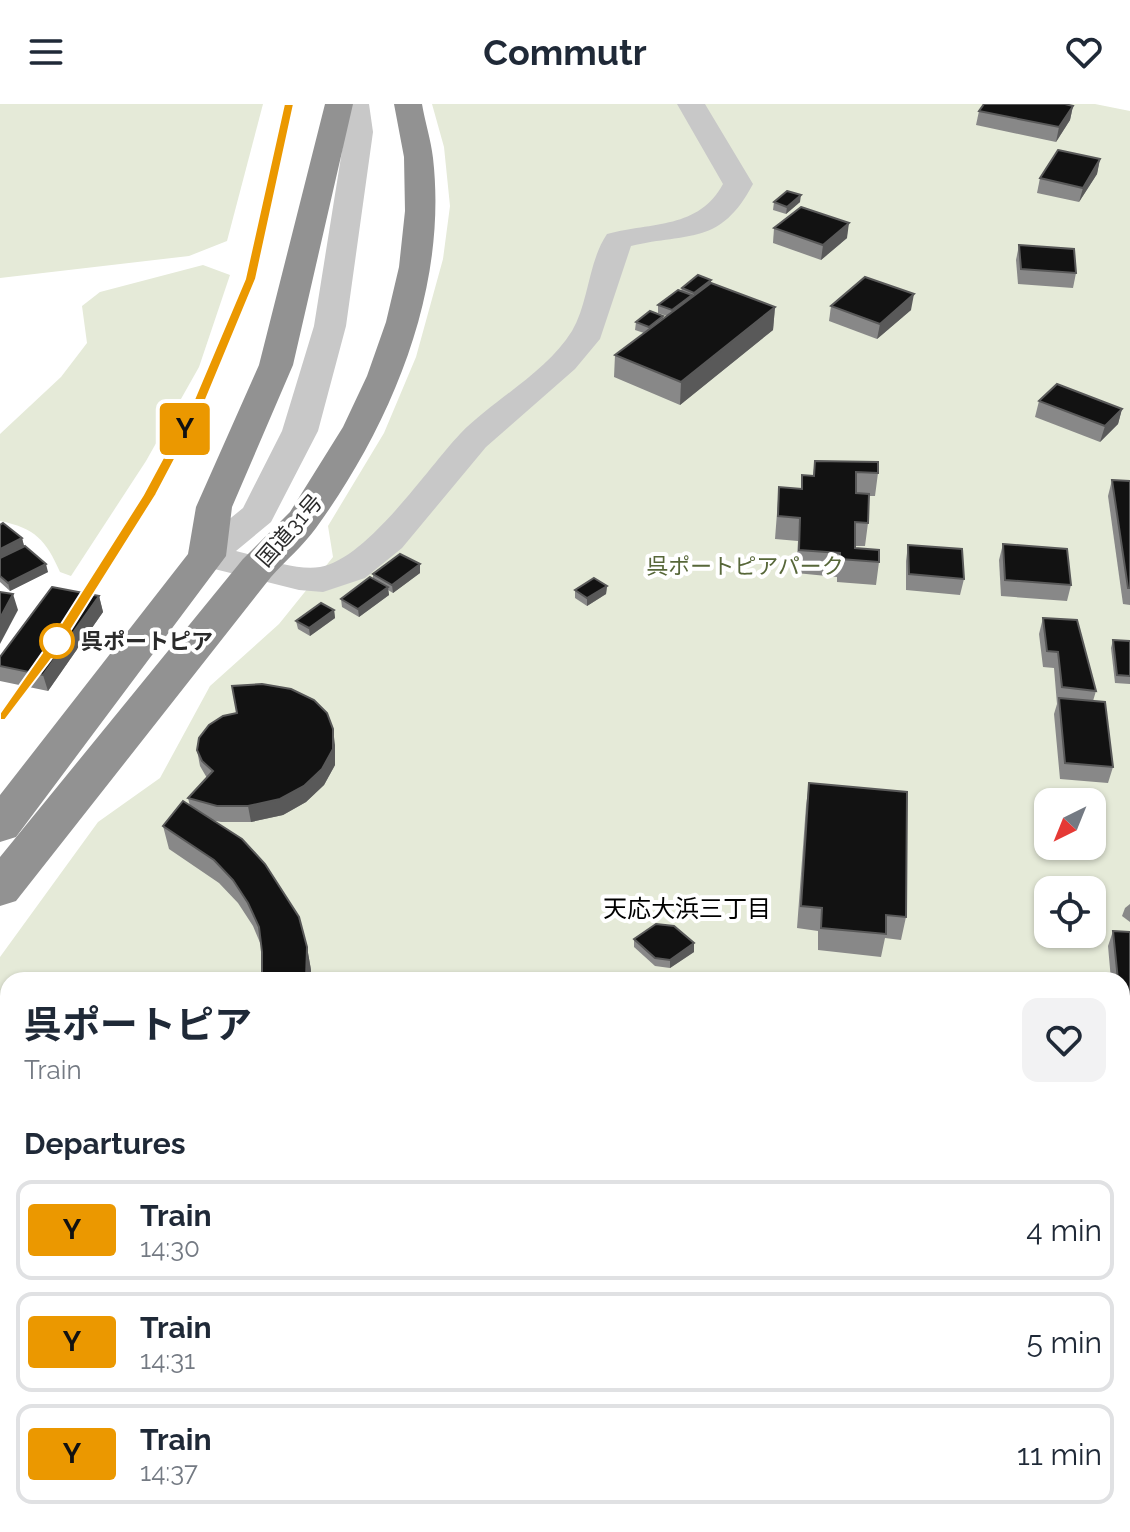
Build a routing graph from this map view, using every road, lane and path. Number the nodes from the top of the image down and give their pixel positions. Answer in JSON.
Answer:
{"nodes":[{"id":1,"x":339,"y":104,"type":"edge"},
{"id":2,"x":355,"y":104,"type":"edge"},
{"id":3,"x":408,"y":104,"type":"edge"},
{"id":4,"x":691,"y":104,"type":"edge"},
{"id":5,"x":258,"y":514,"type":"junction"},
{"id":6,"x":207,"y":556,"type":"junction"},
{"id":7,"x":257,"y":568,"type":"junction"},
{"id":8,"x":0,"y":826,"type":"edge"},
{"id":9,"x":0,"y":889,"type":"edge"}],
"edges":[{"from":1,"to":6,"type":"highway"},
{"from":2,"to":5,"type":"street"},
{"from":3,"to":7,"type":"highway","name":"国道31号"},
{"from":4,"to":7,"type":"street"},
{"from":5,"to":6,"type":"street"},
{"from":5,"to":7,"type":"street"},
{"from":6,"to":7,"type":"street"},
{"from":6,"to":8,"type":"highway"},
{"from":7,"to":9,"type":"highway","name":"国道31号"}]}
